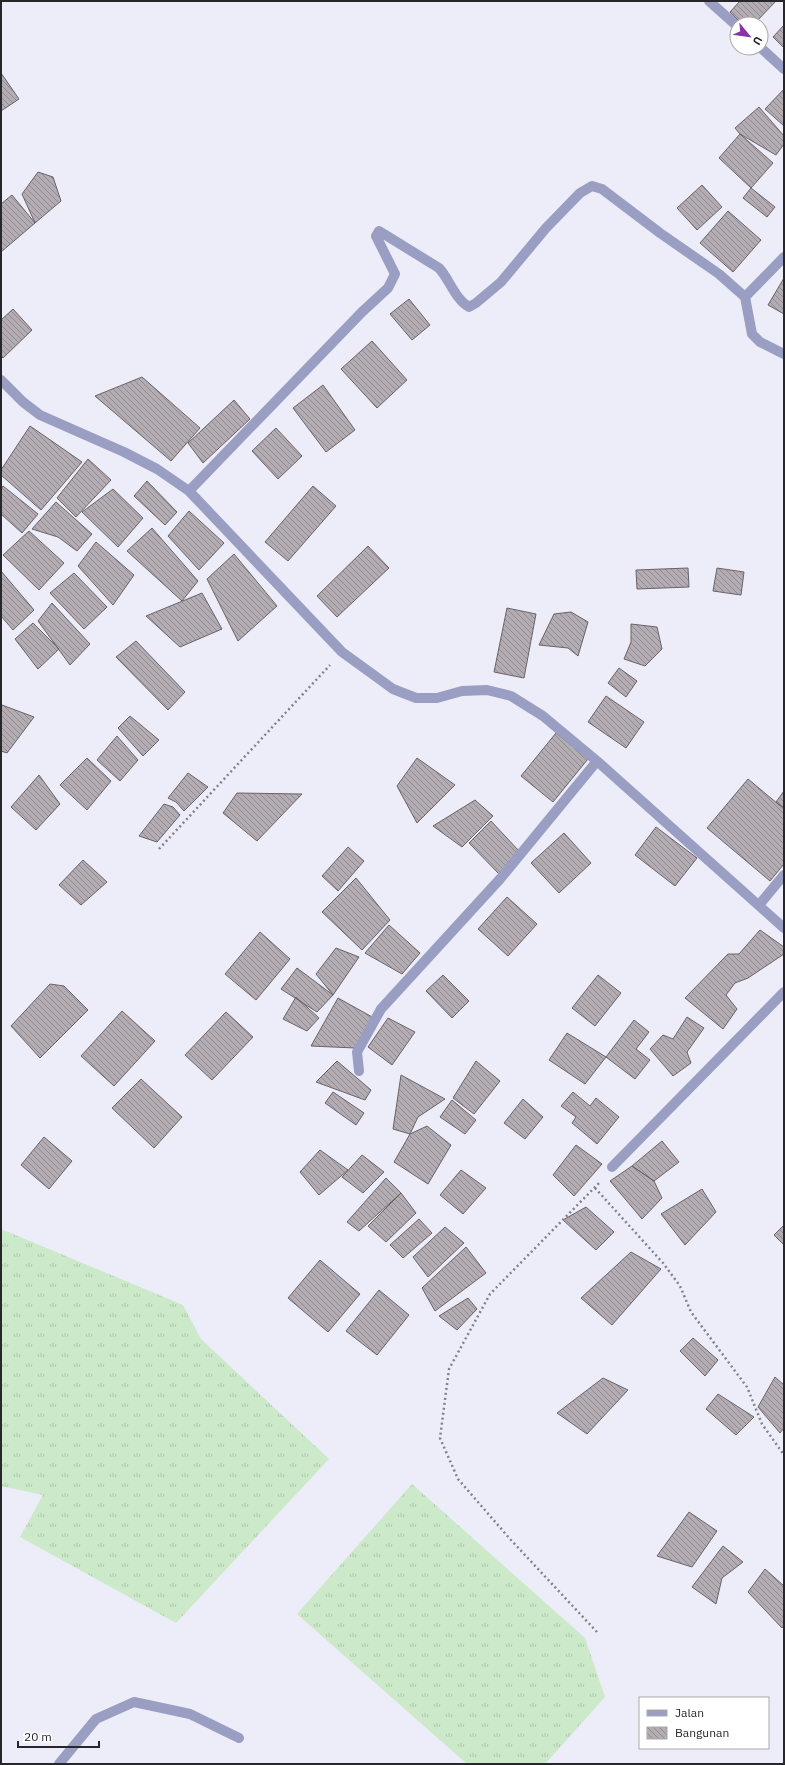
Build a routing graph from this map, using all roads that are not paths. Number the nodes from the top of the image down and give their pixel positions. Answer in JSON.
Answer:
{"nodes":[{"id":1,"x":709,"y":1,"type":"edge"},
{"id":2,"x":729,"y":19,"type":"edge"},
{"id":3,"x":769,"y":55,"type":"edge"},
{"id":4,"x":784,"y":69,"type":"edge"},
{"id":5,"x":784,"y":257,"type":"edge"},
{"id":6,"x":745,"y":297,"type":"junction"},
{"id":7,"x":784,"y":354,"type":"edge"},
{"id":8,"x":1,"y":380,"type":"edge"},
{"id":9,"x":189,"y":492,"type":"junction"},
{"id":10,"x":597,"y":761,"type":"junction"},
{"id":11,"x":784,"y":875,"type":"edge"},
{"id":12,"x":759,"y":905,"type":"junction"},
{"id":13,"x":784,"y":928,"type":"edge"},
{"id":14,"x":784,"y":992,"type":"edge"},
{"id":15,"x":359,"y":1071,"type":"dead end"},
{"id":16,"x":612,"y":1167,"type":"road end"},
{"id":17,"x":239,"y":1738,"type":"dead end"},
{"id":18,"x":58,"y":1764,"type":"edge"}],
"edges":[{"from":1,"to":2,"type":"street"},
{"from":3,"to":4,"type":"street"},
{"from":5,"to":6,"type":"street"},
{"from":6,"to":7,"type":"street"},
{"from":6,"to":9,"type":"street"},
{"from":8,"to":9,"type":"street"},
{"from":9,"to":10,"type":"street"},
{"from":10,"to":12,"type":"street"},
{"from":10,"to":15,"type":"street"},
{"from":11,"to":12,"type":"street"},
{"from":12,"to":13,"type":"street"},
{"from":14,"to":16,"type":"street"},
{"from":17,"to":18,"type":"street"}]}
